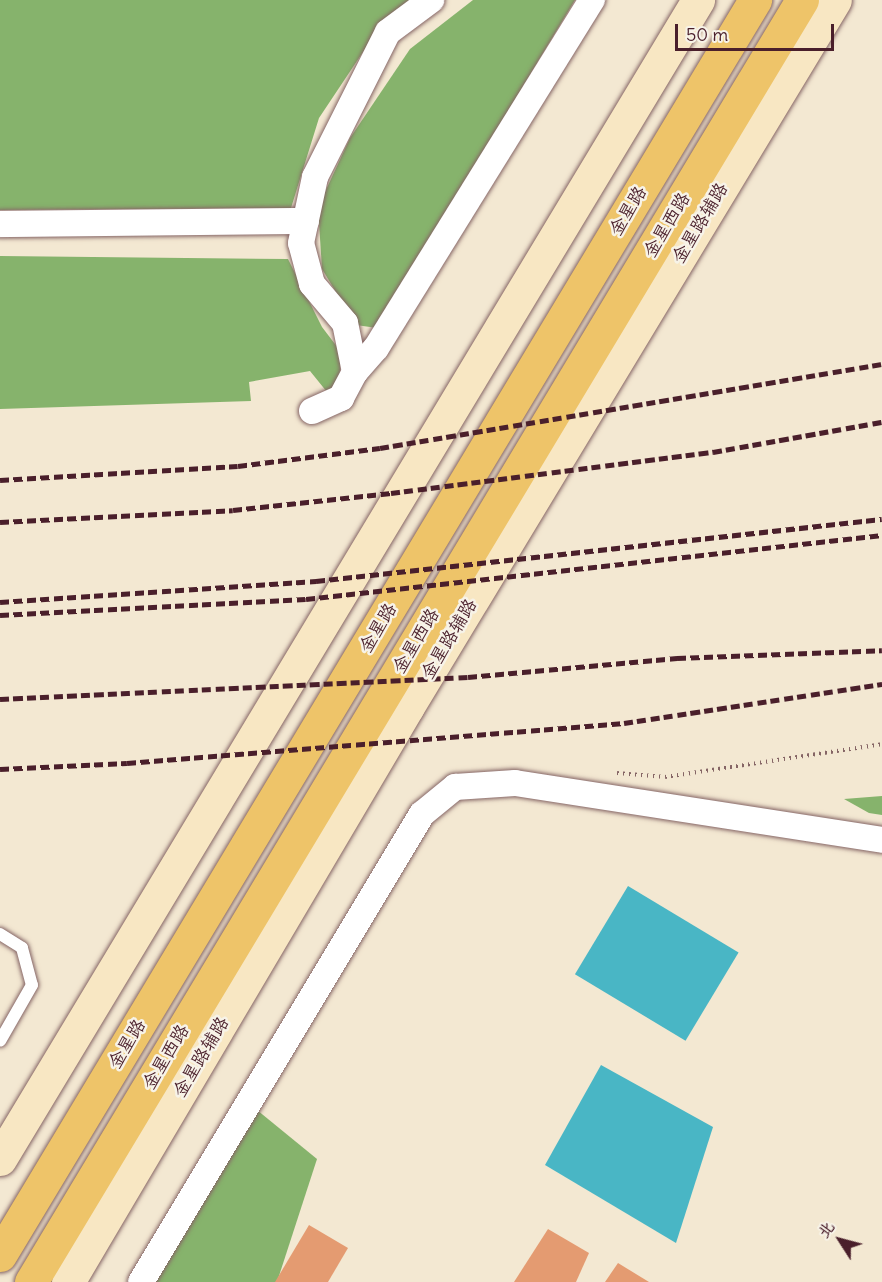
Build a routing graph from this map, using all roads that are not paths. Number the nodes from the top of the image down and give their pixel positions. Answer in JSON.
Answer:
{"nodes":[{"id":1,"x":431,"y":0,"type":"edge"},
{"id":2,"x":592,"y":0,"type":"edge"},
{"id":3,"x":698,"y":0,"type":"edge"},
{"id":4,"x":755,"y":0,"type":"edge"},
{"id":5,"x":802,"y":0,"type":"edge"},
{"id":6,"x":835,"y":0,"type":"edge"},
{"id":7,"x":306,"y":220,"type":"junction"},
{"id":8,"x":0,"y":224,"type":"edge"},
{"id":9,"x":355,"y":372,"type":"junction"},
{"id":10,"x":312,"y":411,"type":"dead end"},
{"id":11,"x":882,"y":840,"type":"edge"},
{"id":12,"x":0,"y":934,"type":"edge"},
{"id":13,"x":0,"y":1041,"type":"edge"},
{"id":14,"x":0,"y":1159,"type":"edge"},
{"id":15,"x":0,"y":1256,"type":"edge"},
{"id":16,"x":31,"y":1282,"type":"edge"},
{"id":17,"x":68,"y":1282,"type":"edge"},
{"id":18,"x":141,"y":1282,"type":"edge"}],
"edges":[{"from":1,"to":7,"type":"street"},
{"from":2,"to":9,"type":"street"},
{"from":3,"to":14,"type":"street"},
{"from":4,"to":15,"type":"main road","name":"金星路"},
{"from":5,"to":16,"type":"main road","name":"金星西路"},
{"from":6,"to":17,"type":"street","name":"金星路辅路"},
{"from":7,"to":8,"type":"street"},
{"from":7,"to":9,"type":"street"},
{"from":9,"to":10,"type":"street"},
{"from":11,"to":18,"type":"street"},
{"from":12,"to":13,"type":"lane"}]}
